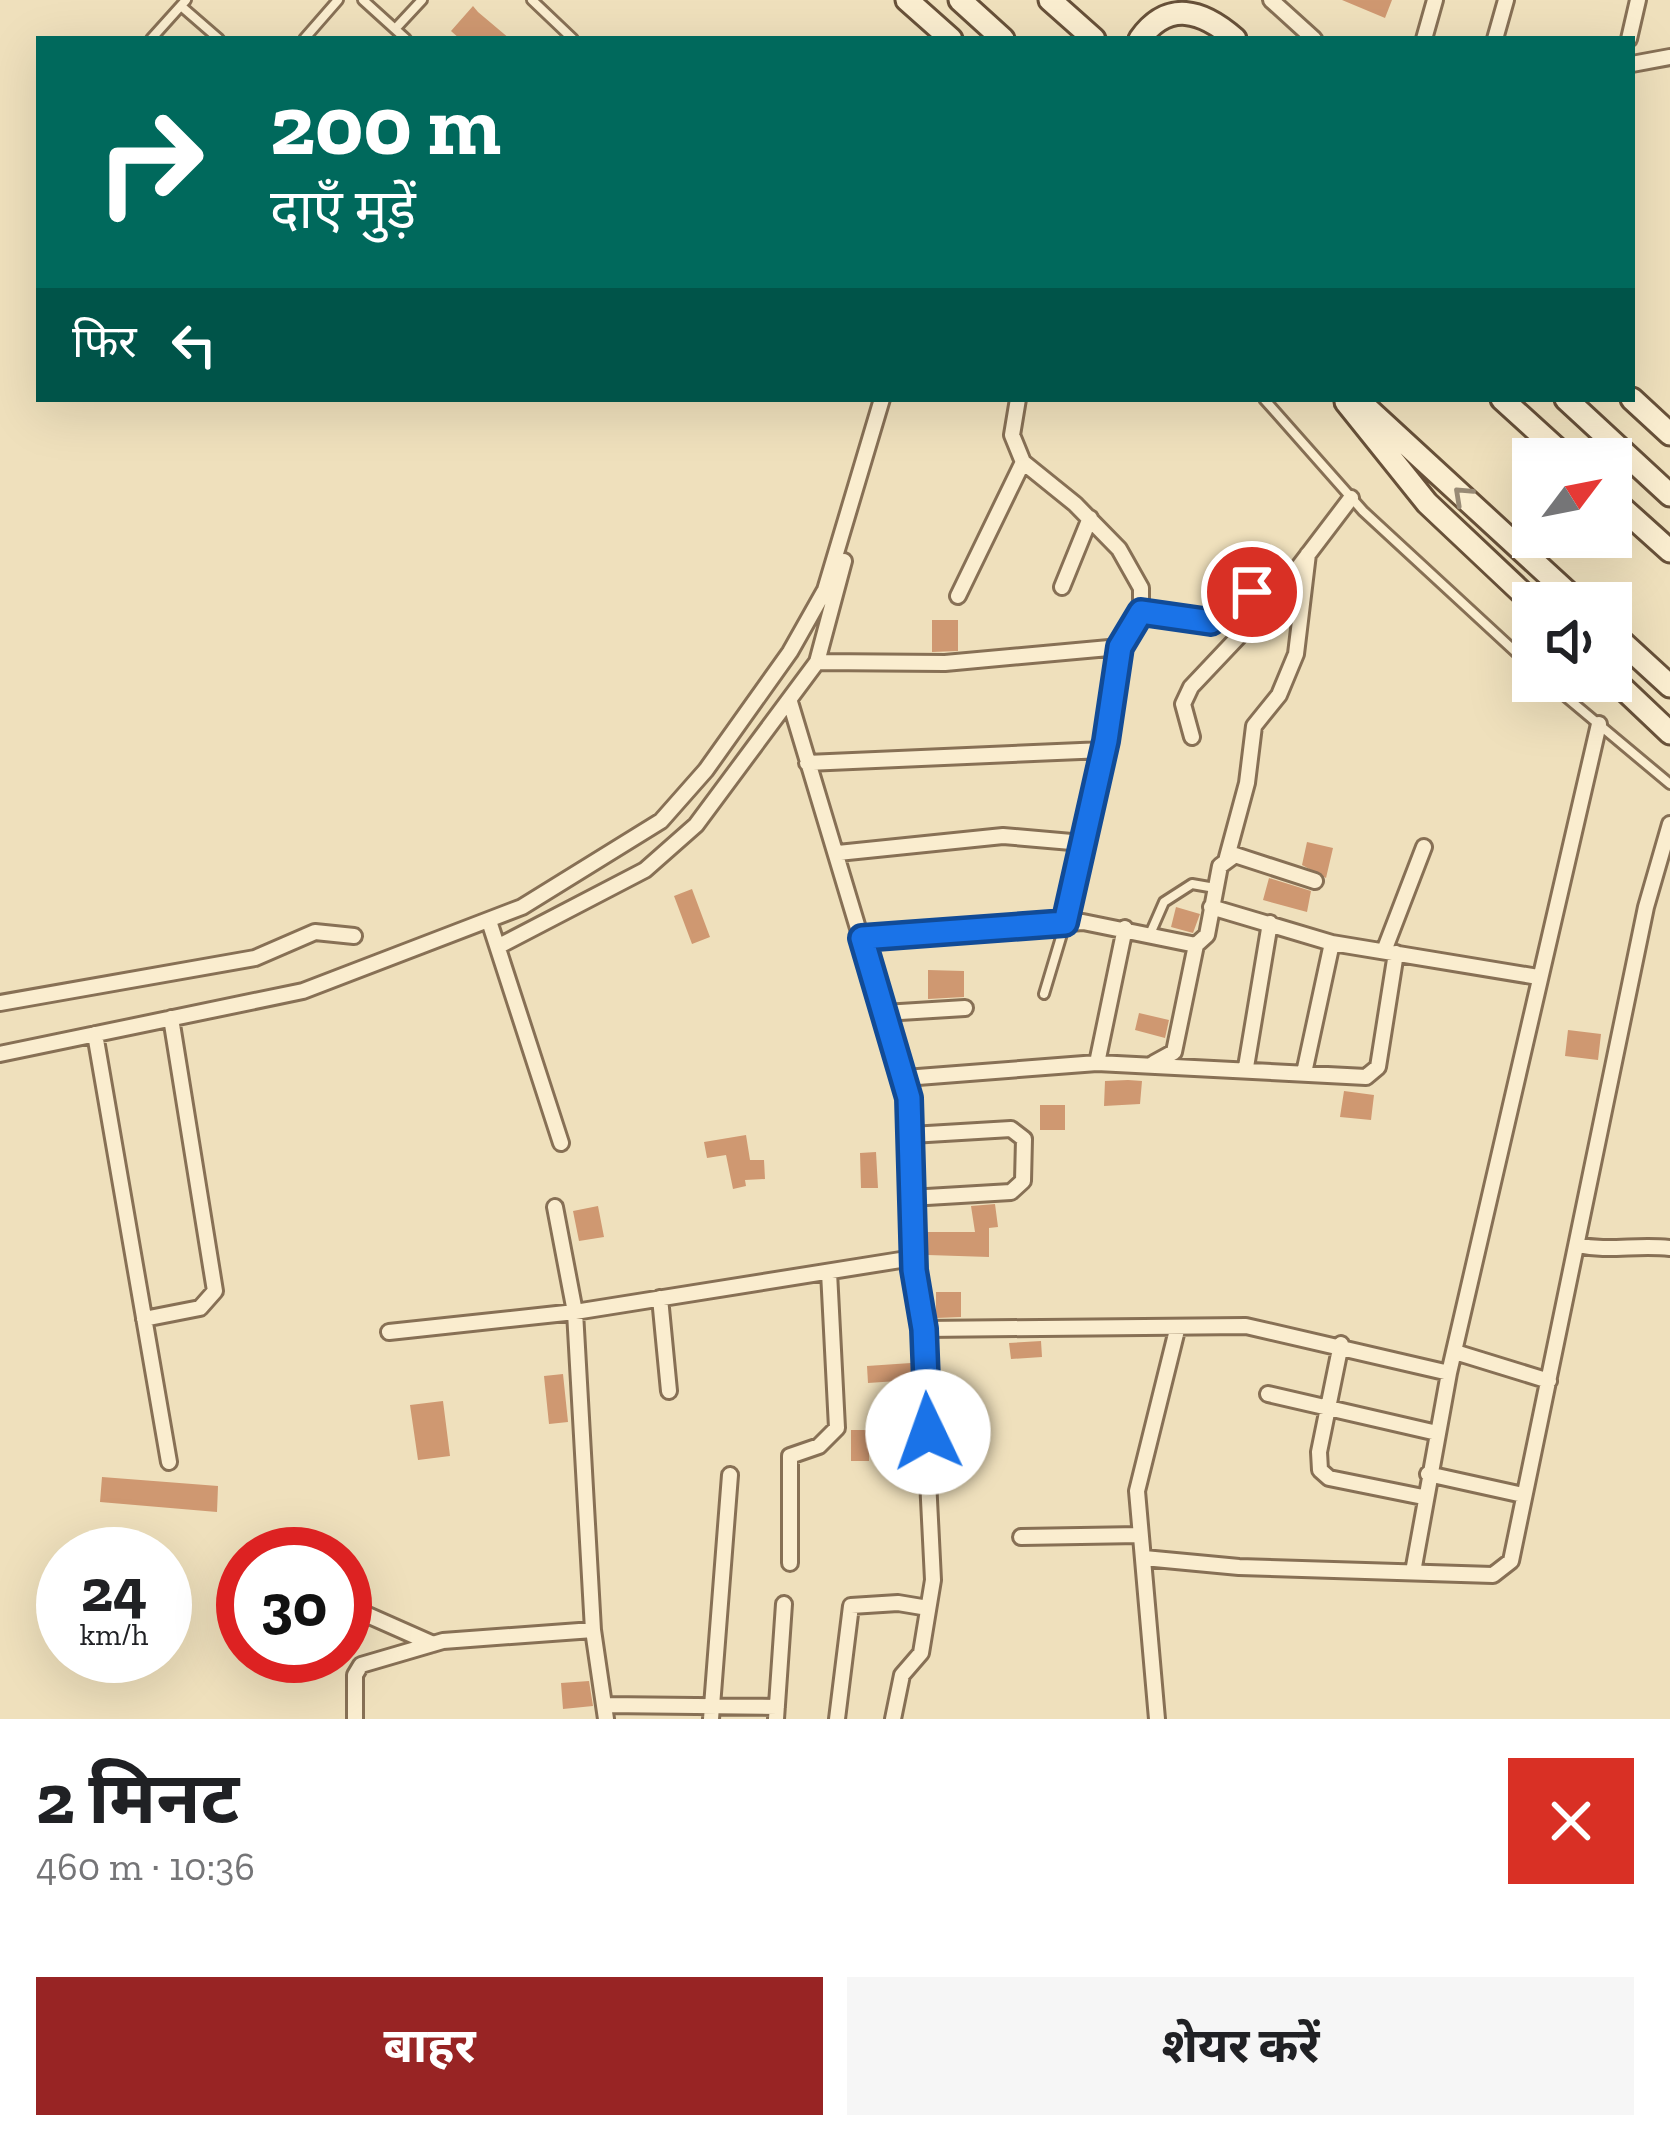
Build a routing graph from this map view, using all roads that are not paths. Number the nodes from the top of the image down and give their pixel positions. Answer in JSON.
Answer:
{"nodes":[{"id":1,"x":338,"y":0,"type":"edge"},
{"id":2,"x":363,"y":0,"type":"edge"},
{"id":3,"x":422,"y":0,"type":"edge"},
{"id":4,"x":532,"y":0,"type":"edge"},
{"id":5,"x":907,"y":0,"type":"edge"},
{"id":6,"x":960,"y":0,"type":"edge"},
{"id":7,"x":1050,"y":0,"type":"edge"},
{"id":8,"x":1061,"y":0,"type":"edge"},
{"id":9,"x":1271,"y":0,"type":"edge"},
{"id":10,"x":1435,"y":0,"type":"edge"},
{"id":11,"x":1506,"y":0,"type":"edge"},
{"id":12,"x":1638,"y":0,"type":"edge"},
{"id":13,"x":184,"y":3,"type":"edge"},
{"id":14,"x":1172,"y":5,"type":"edge"},
{"id":15,"x":395,"y":29,"type":"junction"},
{"id":16,"x":1088,"y":35,"type":"edge"},
{"id":17,"x":154,"y":36,"type":"edge"},
{"id":18,"x":215,"y":36,"type":"edge"},
{"id":19,"x":307,"y":36,"type":"edge"},
{"id":20,"x":403,"y":36,"type":"edge"},
{"id":21,"x":570,"y":36,"type":"edge"},
{"id":22,"x":948,"y":36,"type":"edge"},
{"id":23,"x":999,"y":36,"type":"edge"},
{"id":24,"x":1142,"y":36,"type":"edge"},
{"id":25,"x":1231,"y":36,"type":"edge"},
{"id":26,"x":1311,"y":36,"type":"edge"},
{"id":27,"x":1425,"y":36,"type":"edge"},
{"id":28,"x":1496,"y":36,"type":"edge"},
{"id":29,"x":1630,"y":36,"type":"edge"},
{"id":30,"x":1670,"y":57,"type":"edge"},
{"id":31,"x":1635,"y":63,"type":"edge"},
{"id":32,"x":881,"y":402,"type":"edge"},
{"id":33,"x":1018,"y":402,"type":"edge"},
{"id":34,"x":1267,"y":402,"type":"edge"},
{"id":35,"x":1346,"y":402,"type":"edge"},
{"id":36,"x":1360,"y":402,"type":"edge"},
{"id":37,"x":1505,"y":402,"type":"edge"},
{"id":38,"x":1569,"y":402,"type":"edge"},
{"id":39,"x":1635,"y":402,"type":"edge"},
{"id":40,"x":1670,"y":434,"type":"edge"},
{"id":41,"x":1545,"y":438,"type":"edge"},
{"id":42,"x":1023,"y":462,"type":"junction"},
{"id":43,"x":1670,"y":495,"type":"edge"},
{"id":44,"x":855,"y":497,"type":"junction"},
{"id":45,"x":1351,"y":498,"type":"junction"},
{"id":46,"x":1632,"y":517,"type":"edge"},
{"id":47,"x":1090,"y":518,"type":"junction"},
{"id":48,"x":1670,"y":551,"type":"edge"},
{"id":49,"x":1308,"y":554,"type":"junction"},
{"id":50,"x":1556,"y":582,"type":"edge"},
{"id":51,"x":1512,"y":583,"type":"edge"},
{"id":52,"x":1062,"y":586,"type":"dead end"},
{"id":53,"x":958,"y":596,"type":"dead end"},
{"id":54,"x":1275,"y":598,"type":"junction"},
{"id":55,"x":1141,"y":612,"type":"junction"},
{"id":56,"x":1120,"y":647,"type":"junction"},
{"id":57,"x":1512,"y":648,"type":"edge"},
{"id":58,"x":1632,"y":651,"type":"edge"},
{"id":59,"x":817,"y":662,"type":"junction"},
{"id":60,"x":1670,"y":686,"type":"edge"},
{"id":61,"x":1632,"y":697,"type":"edge"},
{"id":62,"x":1572,"y":702,"type":"edge"},
{"id":63,"x":790,"y":703,"type":"junction"},
{"id":64,"x":1599,"y":724,"type":"junction"},
{"id":65,"x":1670,"y":733,"type":"edge"},
{"id":66,"x":1192,"y":737,"type":"dead end"},
{"id":67,"x":1104,"y":751,"type":"junction"},
{"id":68,"x":807,"y":763,"type":"junction"},
{"id":69,"x":1670,"y":784,"type":"edge"},
{"id":70,"x":1670,"y":824,"type":"edge"},
{"id":71,"x":1083,"y":843,"type":"junction"},
{"id":72,"x":1424,"y":848,"type":"dead end"},
{"id":73,"x":838,"y":853,"type":"junction"},
{"id":74,"x":1227,"y":857,"type":"junction"},
{"id":75,"x":1316,"y":881,"type":"dead end"},
{"id":76,"x":1215,"y":888,"type":"junction"},
{"id":77,"x":1211,"y":907,"type":"junction"},
{"id":78,"x":489,"y":920,"type":"junction"},
{"id":79,"x":1270,"y":922,"type":"junction"},
{"id":80,"x":1065,"y":923,"type":"junction"},
{"id":81,"x":1125,"y":928,"type":"junction"},
{"id":82,"x":1150,"y":934,"type":"junction"},
{"id":83,"x":354,"y":935,"type":"dead end"},
{"id":84,"x":862,"y":938,"type":"junction"},
{"id":85,"x":1332,"y":943,"type":"junction"},
{"id":86,"x":1196,"y":945,"type":"junction"},
{"id":87,"x":499,"y":946,"type":"junction"},
{"id":88,"x":1390,"y":952,"type":"junction"},
{"id":89,"x":1538,"y":977,"type":"junction"},
{"id":90,"x":1044,"y":994,"type":"dead end"},
{"id":91,"x":0,"y":1003,"type":"edge"},
{"id":92,"x":965,"y":1008,"type":"dead end"},
{"id":93,"x":884,"y":1013,"type":"junction"},
{"id":94,"x":171,"y":1018,"type":"junction"},
{"id":95,"x":95,"y":1034,"type":"junction"},
{"id":96,"x":0,"y":1054,"type":"edge"},
{"id":97,"x":1097,"y":1064,"type":"junction"},
{"id":98,"x":1152,"y":1064,"type":"junction"},
{"id":99,"x":1246,"y":1067,"type":"junction"},
{"id":100,"x":1304,"y":1073,"type":"junction"},
{"id":101,"x":905,"y":1078,"type":"junction"},
{"id":102,"x":911,"y":1135,"type":"junction"},
{"id":103,"x":561,"y":1143,"type":"dead end"},
{"id":104,"x":910,"y":1198,"type":"junction"},
{"id":105,"x":555,"y":1207,"type":"dead end"},
{"id":106,"x":1577,"y":1245,"type":"junction"},
{"id":107,"x":1670,"y":1248,"type":"edge"},
{"id":108,"x":913,"y":1258,"type":"junction"},
{"id":109,"x":830,"y":1272,"type":"junction"},
{"id":110,"x":660,"y":1298,"type":"junction"},
{"id":111,"x":574,"y":1312,"type":"junction"},
{"id":112,"x":144,"y":1319,"type":"junction"},
{"id":113,"x":924,"y":1329,"type":"junction"},
{"id":114,"x":1177,"y":1330,"type":"junction"},
{"id":115,"x":389,"y":1332,"type":"dead end"},
{"id":116,"x":1341,"y":1344,"type":"junction"},
{"id":117,"x":1455,"y":1352,"type":"junction"},
{"id":118,"x":1449,"y":1373,"type":"junction"},
{"id":119,"x":1549,"y":1381,"type":"junction"},
{"id":120,"x":669,"y":1391,"type":"dead end"},
{"id":121,"x":1268,"y":1394,"type":"dead end"},
{"id":122,"x":1328,"y":1405,"type":"junction"},
{"id":123,"x":1437,"y":1432,"type":"junction"},
{"id":124,"x":169,"y":1462,"type":"dead end"},
{"id":125,"x":1428,"y":1474,"type":"junction"},
{"id":126,"x":730,"y":1475,"type":"dead end"},
{"id":127,"x":1523,"y":1495,"type":"junction"},
{"id":128,"x":1423,"y":1497,"type":"junction"},
{"id":129,"x":1140,"y":1535,"type":"junction"},
{"id":130,"x":1021,"y":1537,"type":"dead end"},
{"id":131,"x":1144,"y":1558,"type":"junction"},
{"id":132,"x":790,"y":1564,"type":"dead end"},
{"id":133,"x":1412,"y":1572,"type":"junction"},
{"id":134,"x":784,"y":1604,"type":"dead end"},
{"id":135,"x":928,"y":1608,"type":"junction"},
{"id":136,"x":372,"y":1617,"type":"edge"},
{"id":137,"x":593,"y":1630,"type":"junction"},
{"id":138,"x":434,"y":1644,"type":"junction"},
{"id":139,"x":606,"y":1712,"type":"edge"},
{"id":140,"x":711,"y":1713,"type":"edge"},
{"id":141,"x":777,"y":1713,"type":"edge"},
{"id":142,"x":356,"y":1719,"type":"edge"},
{"id":143,"x":837,"y":1719,"type":"edge"},
{"id":144,"x":893,"y":1719,"type":"edge"},
{"id":145,"x":1157,"y":1719,"type":"edge"}],
"edges":[{"from":1,"to":19,"type":"lane"},
{"from":2,"to":15,"type":"lane"},
{"from":3,"to":15,"type":"lane"},
{"from":4,"to":21,"type":"lane"},
{"from":5,"to":22,"type":"street"},
{"from":6,"to":23,"type":"street"},
{"from":7,"to":16,"type":"street"},
{"from":8,"to":16,"type":"street"},
{"from":9,"to":26,"type":"street"},
{"from":10,"to":27,"type":"street"},
{"from":11,"to":28,"type":"street"},
{"from":12,"to":29,"type":"street"},
{"from":13,"to":17,"type":"lane"},
{"from":13,"to":18,"type":"lane"},
{"from":14,"to":24,"type":"street"},
{"from":14,"to":25,"type":"street"},
{"from":15,"to":20,"type":"lane"},
{"from":30,"to":31,"type":"street"},
{"from":32,"to":44,"type":"street"},
{"from":33,"to":42,"type":"street"},
{"from":34,"to":45,"type":"lane"},
{"from":35,"to":51,"type":"street"},
{"from":50,"to":36,"type":"street","one_way":true},
{"from":37,"to":41,"type":"street"},
{"from":38,"to":43,"type":"street"},
{"from":39,"to":40,"type":"street"},
{"from":42,"to":47,"type":"street"},
{"from":42,"to":53,"type":"street"},
{"from":44,"to":59,"type":"street"},
{"from":44,"to":78,"type":"street"},
{"from":45,"to":49,"type":"street"},
{"from":45,"to":57,"type":"lane"},
{"from":46,"to":48,"type":"street"},
{"from":47,"to":52,"type":"street"},
{"from":47,"to":55,"type":"street"},
{"from":49,"to":54,"type":"street"},
{"from":49,"to":74,"type":"street"},
{"from":54,"to":55,"type":"street"},
{"from":54,"to":66,"type":"street"},
{"from":55,"to":56,"type":"street"},
{"from":56,"to":59,"type":"street"},
{"from":56,"to":67,"type":"street"},
{"from":58,"to":60,"type":"street"},
{"from":59,"to":63,"type":"street"},
{"from":61,"to":65,"type":"street"},
{"from":62,"to":64,"type":"lane"},
{"from":63,"to":68,"type":"street"},
{"from":63,"to":87,"type":"street"},
{"from":64,"to":69,"type":"lane"},
{"from":64,"to":89,"type":"street"},
{"from":67,"to":68,"type":"street"},
{"from":67,"to":71,"type":"street"},
{"from":68,"to":73,"type":"street"},
{"from":70,"to":106,"type":"street"},
{"from":71,"to":73,"type":"street"},
{"from":71,"to":80,"type":"street"},
{"from":72,"to":88,"type":"street"},
{"from":73,"to":84,"type":"street"},
{"from":74,"to":75,"type":"street"},
{"from":74,"to":76,"type":"street"},
{"from":76,"to":77,"type":"street"},
{"from":76,"to":82,"type":"lane"},
{"from":77,"to":79,"type":"street"},
{"from":77,"to":86,"type":"street"},
{"from":78,"to":87,"type":"street"},
{"from":78,"to":94,"type":"street"},
{"from":79,"to":85,"type":"street"},
{"from":79,"to":99,"type":"street"},
{"from":80,"to":81,"type":"street"},
{"from":80,"to":84,"type":"street"},
{"from":80,"to":90,"type":"lane"},
{"from":81,"to":82,"type":"street"},
{"from":81,"to":97,"type":"street"},
{"from":82,"to":86,"type":"street"},
{"from":83,"to":91,"type":"street"},
{"from":84,"to":93,"type":"street"},
{"from":85,"to":88,"type":"street"},
{"from":85,"to":100,"type":"street"},
{"from":86,"to":98,"type":"street"},
{"from":87,"to":103,"type":"street"},
{"from":88,"to":89,"type":"street"},
{"from":88,"to":100,"type":"street"},
{"from":89,"to":117,"type":"street"},
{"from":92,"to":93,"type":"street"},
{"from":93,"to":101,"type":"street"},
{"from":94,"to":95,"type":"street"},
{"from":94,"to":112,"type":"street"},
{"from":95,"to":96,"type":"street"},
{"from":95,"to":112,"type":"street"},
{"from":97,"to":98,"type":"street"},
{"from":97,"to":101,"type":"street"},
{"from":98,"to":99,"type":"street"},
{"from":99,"to":100,"type":"street"},
{"from":101,"to":102,"type":"street"},
{"from":102,"to":104,"type":"street"},
{"from":102,"to":104,"type":"street"},
{"from":104,"to":108,"type":"street"},
{"from":105,"to":111,"type":"street"},
{"from":106,"to":107,"type":"street"},
{"from":106,"to":119,"type":"street"},
{"from":108,"to":109,"type":"street"},
{"from":108,"to":113,"type":"street"},
{"from":109,"to":110,"type":"street"},
{"from":109,"to":132,"type":"street"},
{"from":110,"to":111,"type":"street"},
{"from":110,"to":120,"type":"street"},
{"from":111,"to":115,"type":"street"},
{"from":111,"to":137,"type":"street"},
{"from":112,"to":124,"type":"street"},
{"from":113,"to":114,"type":"street"},
{"from":113,"to":135,"type":"street"},
{"from":114,"to":116,"type":"street"},
{"from":114,"to":129,"type":"street"},
{"from":116,"to":118,"type":"street"},
{"from":116,"to":122,"type":"street"},
{"from":117,"to":118,"type":"street"},
{"from":117,"to":119,"type":"street"},
{"from":118,"to":123,"type":"street"},
{"from":119,"to":127,"type":"street"},
{"from":121,"to":122,"type":"street"},
{"from":122,"to":123,"type":"street"},
{"from":122,"to":128,"type":"street"},
{"from":123,"to":125,"type":"street"},
{"from":125,"to":127,"type":"street"},
{"from":125,"to":128,"type":"street"},
{"from":126,"to":140,"type":"street"},
{"from":127,"to":133,"type":"street"},
{"from":128,"to":133,"type":"street"},
{"from":129,"to":130,"type":"street"},
{"from":129,"to":131,"type":"street"},
{"from":131,"to":133,"type":"street"},
{"from":131,"to":145,"type":"street"},
{"from":134,"to":141,"type":"street"},
{"from":135,"to":143,"type":"street"},
{"from":135,"to":144,"type":"street"},
{"from":136,"to":138,"type":"street"},
{"from":137,"to":138,"type":"street"},
{"from":137,"to":139,"type":"street"},
{"from":138,"to":142,"type":"street"},
{"from":139,"to":140,"type":"street"},
{"from":140,"to":141,"type":"street"}]}
